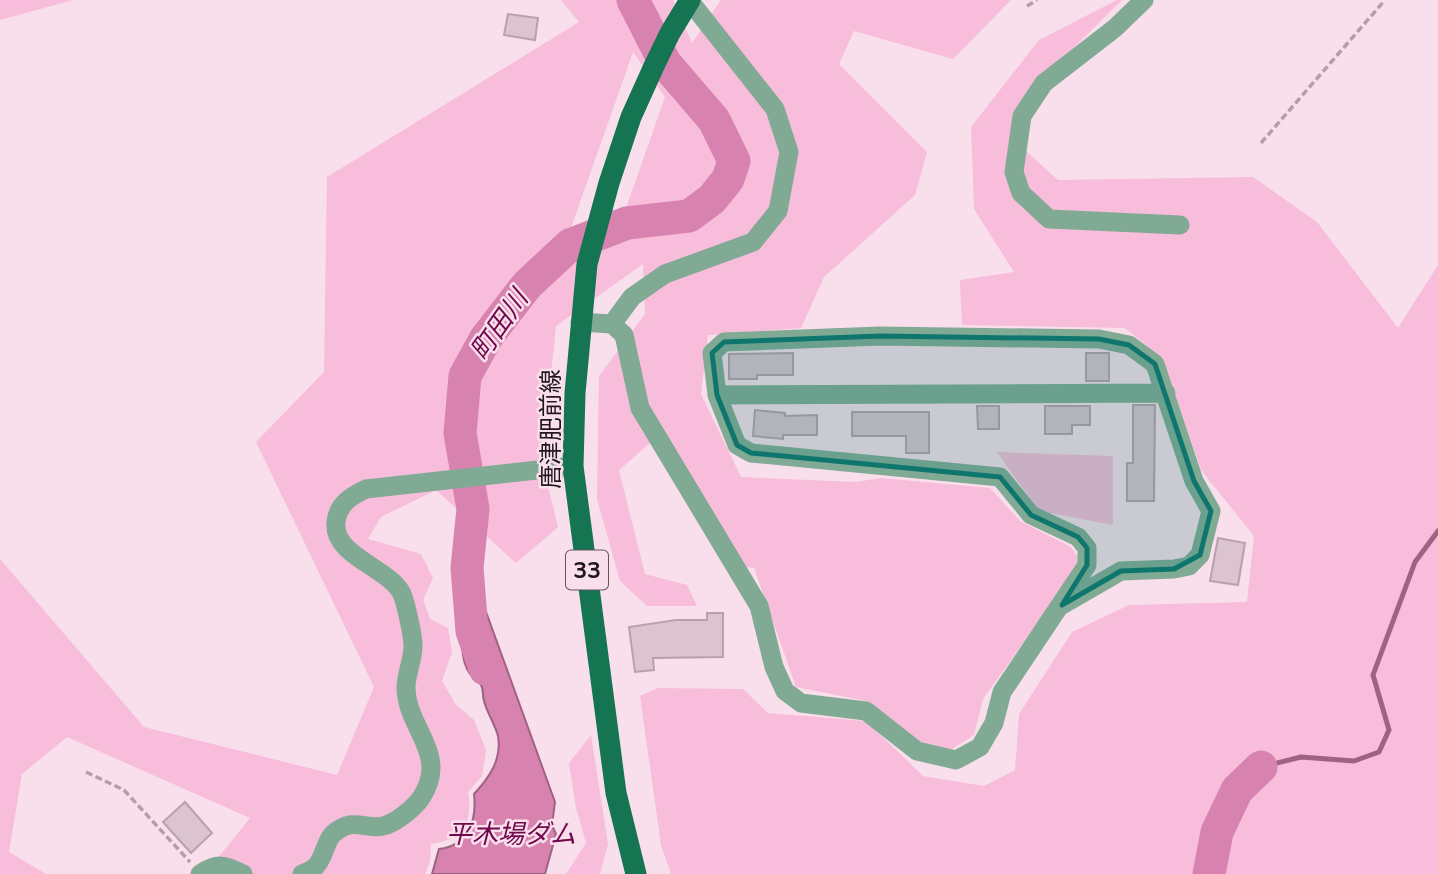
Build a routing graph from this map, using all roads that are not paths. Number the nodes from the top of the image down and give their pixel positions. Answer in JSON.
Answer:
{"nodes":[{"id":1,"x":1144,"y":0,"type":"edge"},
{"id":2,"x":690,"y":1,"type":"edge"},
{"id":3,"x":1180,"y":225,"type":"dead end"},
{"id":4,"x":580,"y":322,"type":"junction"},
{"id":5,"x":612,"y":324,"type":"junction"},
{"id":6,"x":1166,"y":393,"type":"junction"},
{"id":7,"x":716,"y":396,"type":"junction"},
{"id":8,"x":573,"y":466,"type":"junction"},
{"id":9,"x":1062,"y":605,"type":"junction"},
{"id":10,"x":201,"y":874,"type":"edge"},
{"id":11,"x":243,"y":874,"type":"edge"},
{"id":12,"x":302,"y":874,"type":"edge"},
{"id":13,"x":636,"y":874,"type":"edge"}],
"edges":[{"from":1,"to":3,"type":"street"},
{"from":2,"to":4,"type":"main road","name":"唐津肥前線","number":"33"},
{"from":2,"to":5,"type":"street"},
{"from":4,"to":5,"type":"street"},
{"from":4,"to":8,"type":"main road","name":"唐津肥前線","number":"33"},
{"from":5,"to":9,"type":"street"},
{"from":6,"to":7,"type":"street"},
{"from":6,"to":7,"type":"street"},
{"from":6,"to":9,"type":"street"},
{"from":7,"to":9,"type":"street"},
{"from":8,"to":12,"type":"street"},
{"from":8,"to":13,"type":"main road","name":"唐津肥前線","number":"33"},
{"from":10,"to":11,"type":"street"}]}
